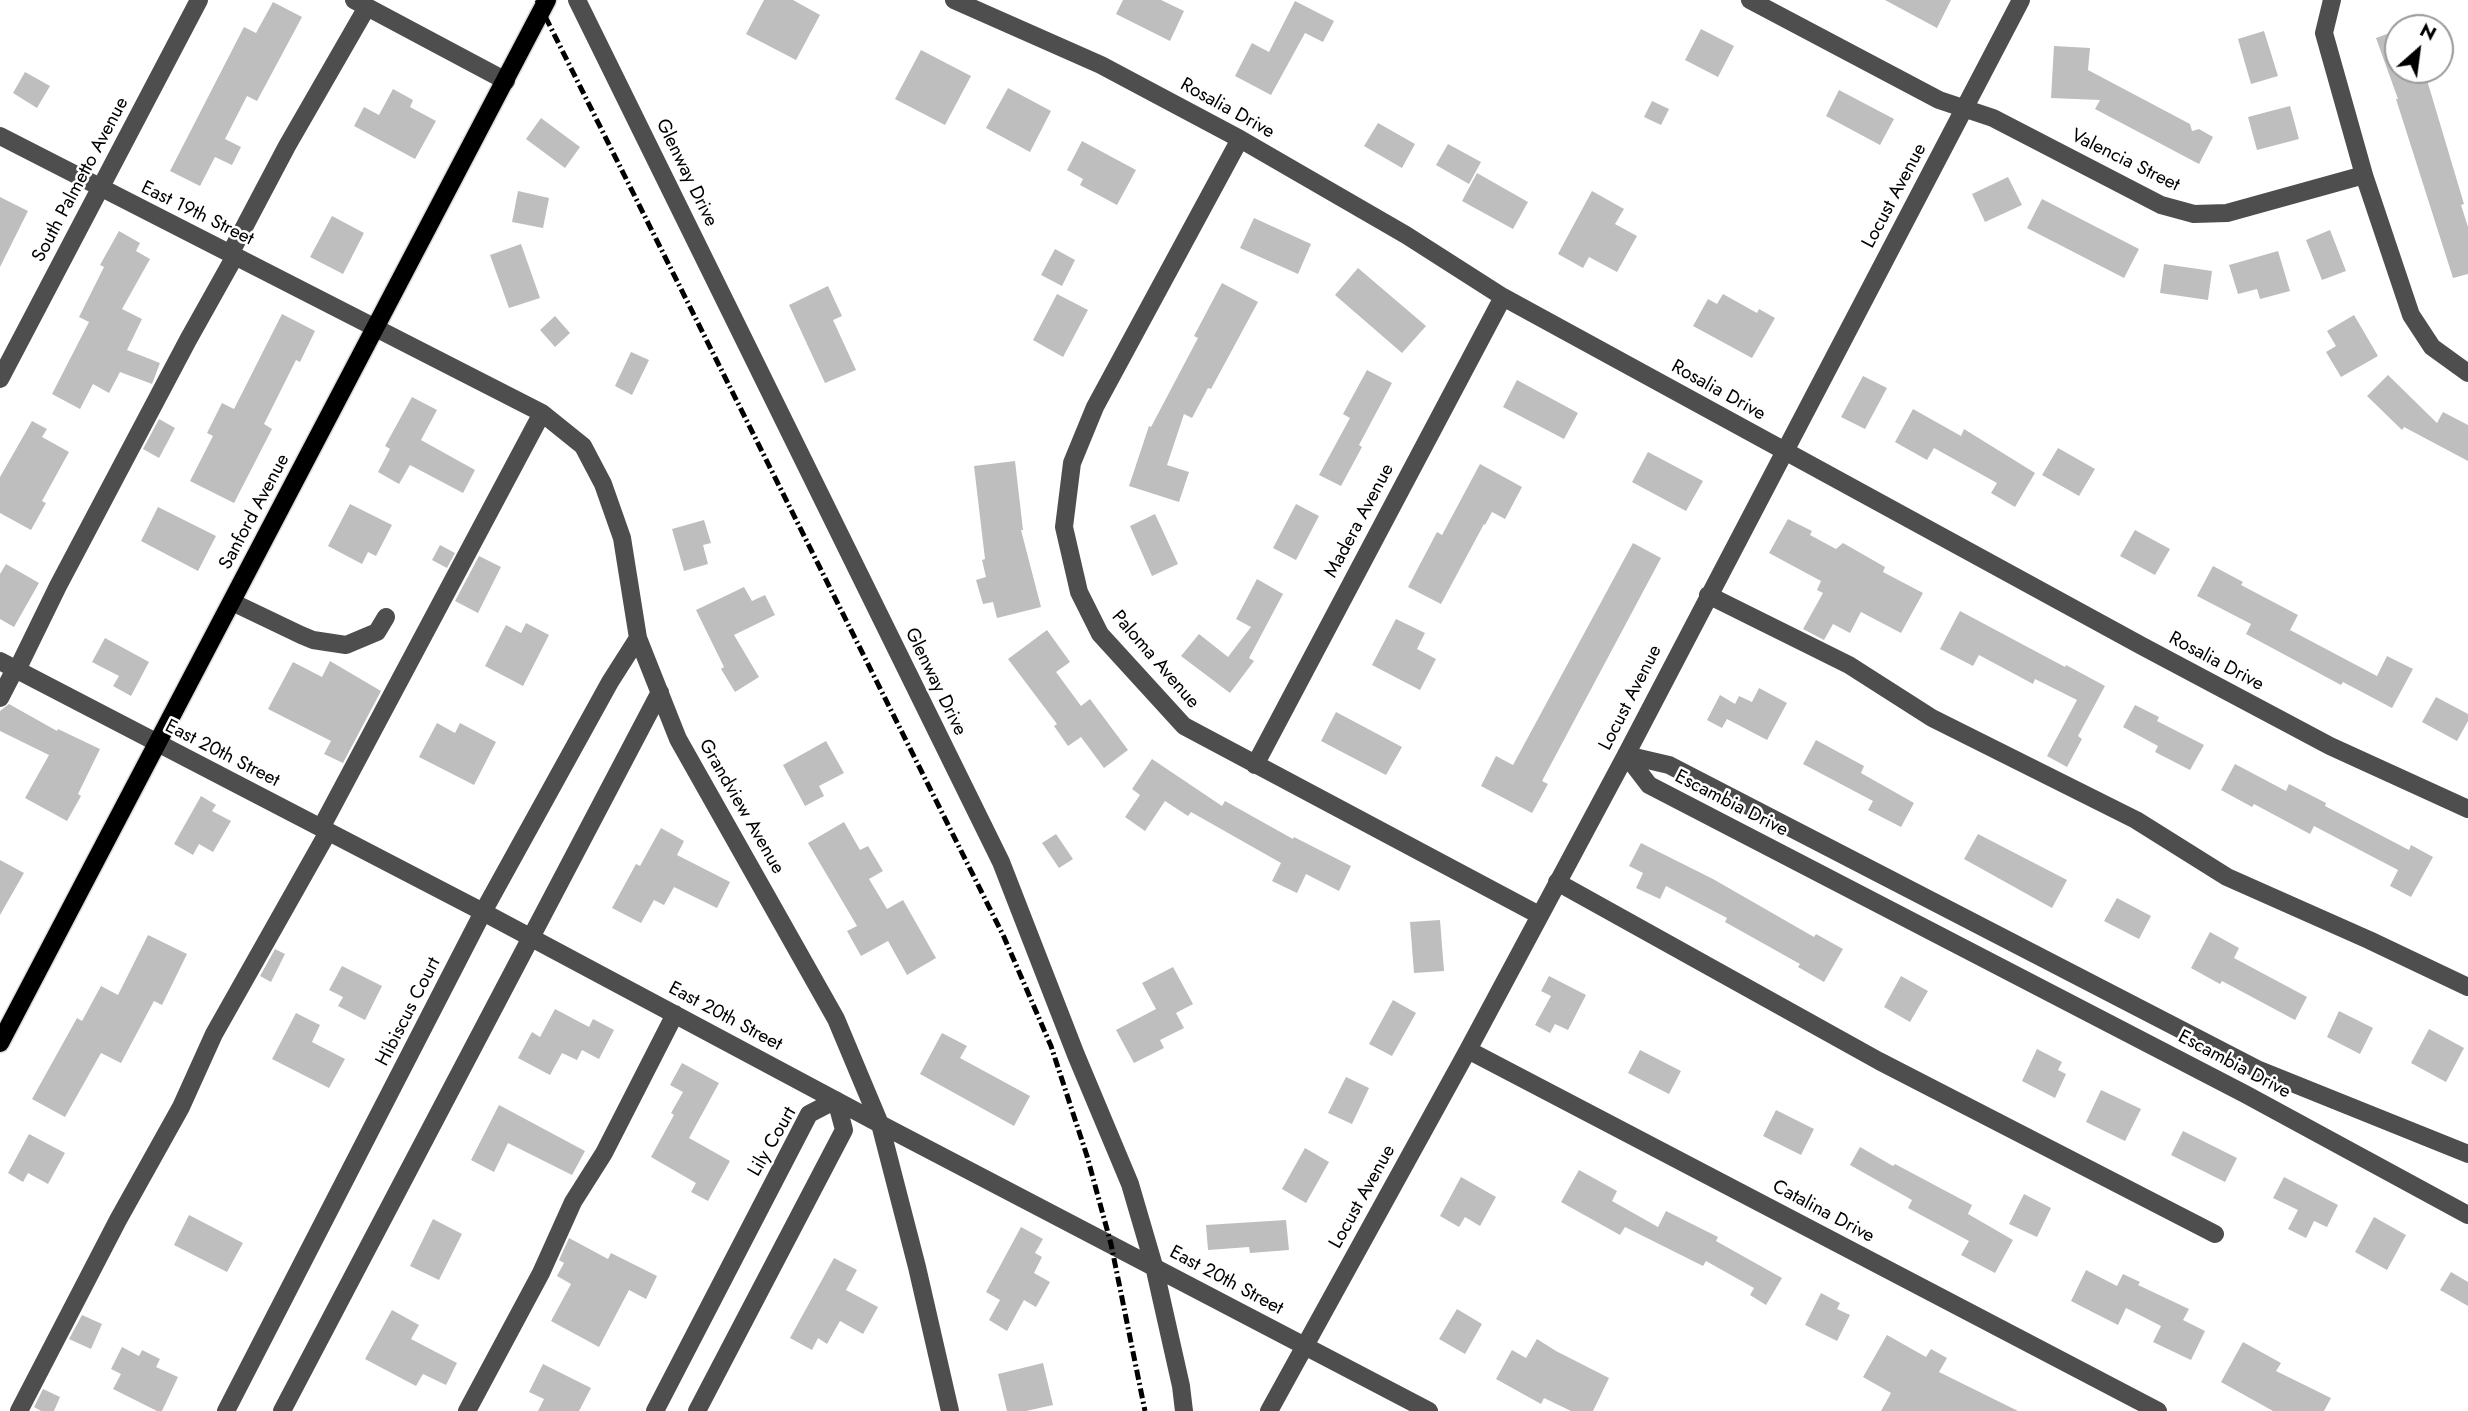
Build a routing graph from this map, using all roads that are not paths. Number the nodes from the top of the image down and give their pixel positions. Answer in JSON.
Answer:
{"nodes":[{"id":1,"x":199,"y":0,"type":"edge"},
{"id":2,"x":547,"y":0,"type":"edge"},
{"id":3,"x":577,"y":0,"type":"edge"},
{"id":4,"x":954,"y":0,"type":"edge"},
{"id":5,"x":1750,"y":0,"type":"edge"},
{"id":6,"x":2021,"y":0,"type":"edge"},
{"id":7,"x":2332,"y":0,"type":"edge"},
{"id":8,"x":361,"y":4,"type":"edge"},
{"id":9,"x":506,"y":81,"type":"junction"},
{"id":10,"x":1965,"y":108,"type":"junction"},
{"id":11,"x":0,"y":136,"type":"edge"},
{"id":12,"x":1240,"y":139,"type":"junction"},
{"id":13,"x":2364,"y":175,"type":"junction"},
{"id":14,"x":100,"y":189,"type":"junction"},
{"id":15,"x":233,"y":255,"type":"junction"},
{"id":16,"x":1503,"y":297,"type":"junction"},
{"id":17,"x":376,"y":327,"type":"junction"},
{"id":18,"x":2468,"y":373,"type":"edge"},
{"id":19,"x":0,"y":379,"type":"edge"},
{"id":20,"x":542,"y":413,"type":"junction"},
{"id":21,"x":1785,"y":451,"type":"junction"},
{"id":22,"x":1708,"y":595,"type":"junction"},
{"id":23,"x":232,"y":602,"type":"junction"},
{"id":24,"x":386,"y":617,"type":"dead end"},
{"id":25,"x":638,"y":638,"type":"junction"},
{"id":26,"x":11,"y":667,"type":"edge"},
{"id":27,"x":660,"y":692,"type":"junction"},
{"id":28,"x":0,"y":698,"type":"edge"},
{"id":29,"x":157,"y":744,"type":"junction"},
{"id":30,"x":1626,"y":755,"type":"junction"},
{"id":31,"x":1255,"y":765,"type":"junction"},
{"id":32,"x":2468,"y":809,"type":"edge"},
{"id":33,"x":324,"y":830,"type":"junction"},
{"id":34,"x":1557,"y":882,"type":"junction"},
{"id":35,"x":483,"y":912,"type":"junction"},
{"id":36,"x":1539,"y":915,"type":"junction"},
{"id":37,"x":529,"y":936,"type":"junction"},
{"id":38,"x":2468,"y":987,"type":"edge"},
{"id":39,"x":675,"y":1014,"type":"junction"},
{"id":40,"x":0,"y":1043,"type":"edge"},
{"id":41,"x":1468,"y":1050,"type":"junction"},
{"id":42,"x":2257,"y":1069,"type":"junction"},
{"id":43,"x":2245,"y":1094,"type":"junction"},
{"id":44,"x":836,"y":1100,"type":"junction"},
{"id":45,"x":880,"y":1124,"type":"junction"},
{"id":46,"x":2468,"y":1154,"type":"edge"},
{"id":47,"x":2468,"y":1215,"type":"edge"},
{"id":48,"x":2215,"y":1234,"type":"dead end"},
{"id":49,"x":1154,"y":1266,"type":"junction"},
{"id":50,"x":1305,"y":1346,"type":"junction"},
{"id":51,"x":19,"y":1411,"type":"edge"},
{"id":52,"x":226,"y":1411,"type":"edge"},
{"id":53,"x":282,"y":1411,"type":"edge"},
{"id":54,"x":467,"y":1411,"type":"edge"},
{"id":55,"x":654,"y":1411,"type":"edge"},
{"id":56,"x":697,"y":1411,"type":"edge"},
{"id":57,"x":950,"y":1411,"type":"edge"},
{"id":58,"x":1184,"y":1411,"type":"edge"},
{"id":59,"x":1269,"y":1411,"type":"edge"},
{"id":60,"x":1429,"y":1411,"type":"edge"},
{"id":61,"x":2158,"y":1411,"type":"edge"}],
"edges":[{"from":1,"to":14,"type":"street","name":"South Palmetto Avenue"},
{"from":2,"to":9,"type":"main road","name":"Sanford Avenue"},
{"from":3,"to":49,"type":"street","name":"Glenway Drive"},
{"from":4,"to":12,"type":"street","name":"Rosalia Drive"},
{"from":5,"to":10,"type":"street","name":"Valencia Street"},
{"from":6,"to":10,"type":"street","name":"Locust Avenue"},
{"from":7,"to":13,"type":"street"},
{"from":8,"to":9,"type":"street"},
{"from":8,"to":15,"type":"street"},
{"from":9,"to":17,"type":"main road","name":"Sanford Avenue"},
{"from":10,"to":13,"type":"street","name":"Valencia Street"},
{"from":10,"to":21,"type":"street","name":"Locust Avenue"},
{"from":11,"to":14,"type":"street","name":"East 19th Street"},
{"from":12,"to":16,"type":"street","name":"Rosalia Drive"},
{"from":12,"to":31,"type":"street","name":"Paloma Avenue"},
{"from":13,"to":18,"type":"street"},
{"from":14,"to":15,"type":"street","name":"East 19th Street"},
{"from":14,"to":19,"type":"street","name":"South Palmetto Avenue"},
{"from":15,"to":17,"type":"street","name":"East 19th Street"},
{"from":15,"to":26,"type":"street"},
{"from":16,"to":21,"type":"street","name":"Rosalia Drive"},
{"from":16,"to":31,"type":"street","name":"Madera Avenue"},
{"from":17,"to":20,"type":"street","name":"Grandview Avenue"},
{"from":17,"to":23,"type":"main road","name":"Sanford Avenue"},
{"from":20,"to":25,"type":"street","name":"Grandview Avenue"},
{"from":20,"to":33,"type":"street"},
{"from":21,"to":22,"type":"street","name":"Locust Avenue"},
{"from":21,"to":32,"type":"street","name":"Rosalia Drive"},
{"from":22,"to":30,"type":"street","name":"Locust Avenue"},
{"from":22,"to":38,"type":"street"},
{"from":23,"to":24,"type":"street"},
{"from":23,"to":29,"type":"main road","name":"Sanford Avenue"},
{"from":25,"to":27,"type":"street","name":"Grandview Avenue"},
{"from":25,"to":35,"type":"street","name":"Hibiscus Court"},
{"from":26,"to":28,"type":"street"},
{"from":26,"to":29,"type":"street","name":"East 20th Street"},
{"from":27,"to":37,"type":"street"},
{"from":27,"to":45,"type":"street","name":"Grandview Avenue"},
{"from":29,"to":33,"type":"street","name":"East 20th Street"},
{"from":29,"to":40,"type":"main road","name":"Sanford Avenue"},
{"from":30,"to":34,"type":"street","name":"Locust Avenue"},
{"from":30,"to":42,"type":"street","name":"Escambia Drive"},
{"from":30,"to":43,"type":"street","name":"Escambia Drive"},
{"from":31,"to":36,"type":"street","name":"Paloma Avenue"},
{"from":33,"to":35,"type":"street","name":"East 20th Street"},
{"from":33,"to":51,"type":"street"},
{"from":34,"to":36,"type":"street","name":"Locust Avenue"},
{"from":34,"to":48,"type":"street"},
{"from":35,"to":37,"type":"street","name":"East 20th Street"},
{"from":35,"to":52,"type":"street","name":"Hibiscus Court"},
{"from":36,"to":41,"type":"street","name":"Locust Avenue"},
{"from":37,"to":39,"type":"street","name":"East 20th Street"},
{"from":37,"to":53,"type":"street"},
{"from":39,"to":44,"type":"street","name":"East 20th Street"},
{"from":39,"to":54,"type":"street"},
{"from":41,"to":50,"type":"street","name":"Locust Avenue"},
{"from":41,"to":61,"type":"street","name":"Catalina Drive"},
{"from":42,"to":43,"type":"street"},
{"from":42,"to":46,"type":"street","name":"Escambia Drive"},
{"from":43,"to":47,"type":"street","name":"Escambia Drive"},
{"from":44,"to":45,"type":"street","name":"East 20th Street"},
{"from":44,"to":55,"type":"street","name":"Lily Court"},
{"from":44,"to":56,"type":"street"},
{"from":45,"to":49,"type":"street","name":"East 20th Street"},
{"from":45,"to":57,"type":"street","name":"Grandview Avenue"},
{"from":49,"to":50,"type":"street","name":"East 20th Street"},
{"from":49,"to":58,"type":"street","name":"Glenway Drive"},
{"from":50,"to":59,"type":"street","name":"Locust Avenue"},
{"from":50,"to":60,"type":"street","name":"East 20th Street"}]}
